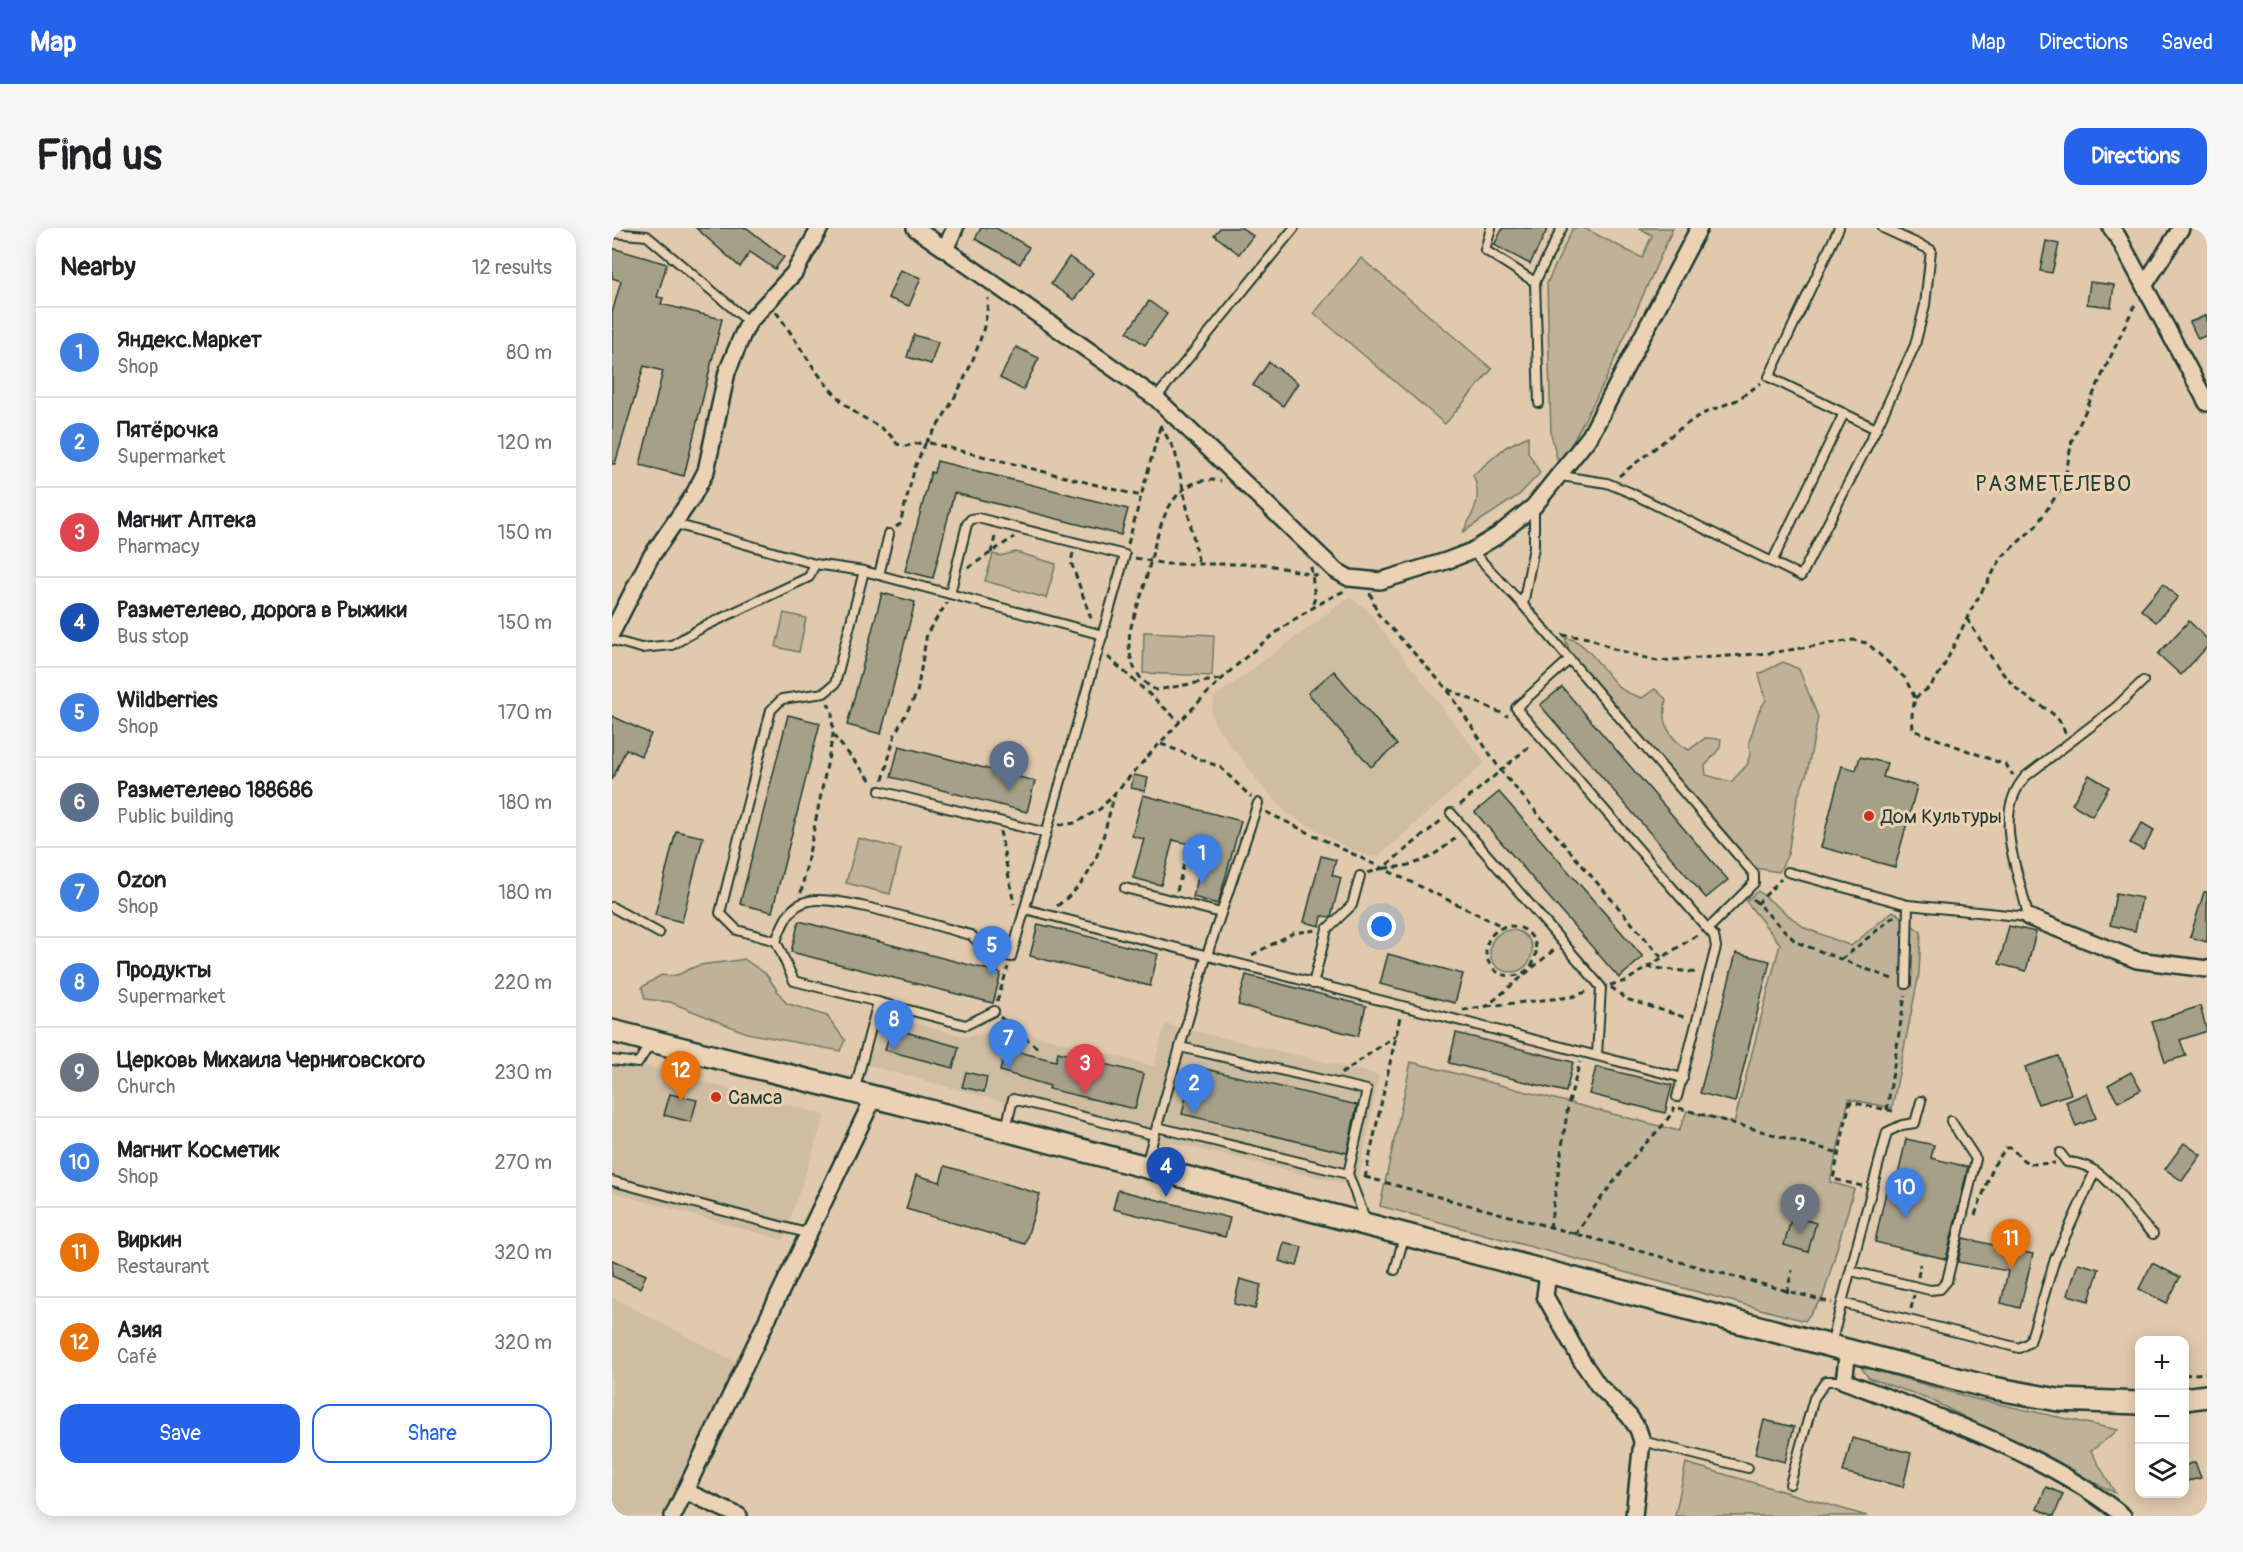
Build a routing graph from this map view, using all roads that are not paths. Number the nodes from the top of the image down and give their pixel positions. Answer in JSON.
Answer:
{"nodes":[{"id":1,"x":820,"y":228,"type":"edge"},
{"id":2,"x":915,"y":228,"type":"edge"},
{"id":3,"x":955,"y":228,"type":"edge"},
{"id":4,"x":1294,"y":228,"type":"edge"},
{"id":5,"x":1491,"y":228,"type":"edge"},
{"id":6,"x":1562,"y":228,"type":"edge"},
{"id":7,"x":1699,"y":228,"type":"edge"},
{"id":8,"x":1839,"y":228,"type":"edge"},
{"id":9,"x":1883,"y":228,"type":"edge"},
{"id":10,"x":2111,"y":228,"type":"edge"},
{"id":11,"x":2181,"y":228,"type":"edge"},
{"id":12,"x":612,"y":232,"type":"edge"},
{"id":13,"x":946,"y":247,"type":"junction"},
{"id":14,"x":1535,"y":282,"type":"junction"},
{"id":15,"x":2144,"y":286,"type":"junction"},
{"id":16,"x":749,"y":322,"type":"junction"},
{"id":17,"x":1160,"y":402,"type":"junction"},
{"id":18,"x":1539,"y":403,"type":"dead end"},
{"id":19,"x":2207,"y":403,"type":"edge"},
{"id":20,"x":1844,"y":413,"type":"junction"},
{"id":21,"x":1876,"y":429,"type":"junction"},
{"id":22,"x":1561,"y":476,"type":"junction"},
{"id":23,"x":1534,"y":506,"type":"junction"},
{"id":24,"x":672,"y":523,"type":"junction"},
{"id":25,"x":889,"y":534,"type":"road end"},
{"id":26,"x":1472,"y":551,"type":"junction"},
{"id":27,"x":1772,"y":562,"type":"junction"},
{"id":28,"x":815,"y":564,"type":"junction"},
{"id":29,"x":864,"y":571,"type":"junction"},
{"id":30,"x":879,"y":574,"type":"junction"},
{"id":31,"x":950,"y":594,"type":"junction"},
{"id":32,"x":1523,"y":605,"type":"junction"},
{"id":33,"x":612,"y":632,"type":"edge"},
{"id":34,"x":1103,"y":635,"type":"junction"},
{"id":35,"x":612,"y":639,"type":"edge"},
{"id":36,"x":1569,"y":660,"type":"junction"},
{"id":37,"x":2143,"y":681,"type":"dead end"},
{"id":38,"x":880,"y":791,"type":"road end"},
{"id":39,"x":1258,"y":803,"type":"road end"},
{"id":40,"x":1451,"y":813,"type":"dead end"},
{"id":41,"x":1047,"y":830,"type":"junction"},
{"id":42,"x":1788,"y":872,"type":"road end"},
{"id":43,"x":1359,"y":876,"type":"dead end"},
{"id":44,"x":1125,"y":888,"type":"dead end"},
{"id":45,"x":1908,"y":905,"type":"junction"},
{"id":46,"x":612,"y":907,"type":"edge"},
{"id":47,"x":1024,"y":913,"type":"junction"},
{"id":48,"x":1221,"y":914,"type":"junction"},
{"id":49,"x":2028,"y":917,"type":"junction"},
{"id":50,"x":1709,"y":928,"type":"junction"},
{"id":51,"x":659,"y":933,"type":"dead end"},
{"id":52,"x":776,"y":941,"type":"junction"},
{"id":53,"x":1206,"y":957,"type":"junction"},
{"id":54,"x":2207,"y":969,"type":"edge"},
{"id":55,"x":1313,"y":984,"type":"junction"},
{"id":56,"x":1905,"y":984,"type":"road end"},
{"id":57,"x":878,"y":1002,"type":"junction"},
{"id":58,"x":994,"y":1011,"type":"road end"},
{"id":59,"x":612,"y":1031,"type":"edge"},
{"id":60,"x":652,"y":1041,"type":"junction"},
{"id":61,"x":1180,"y":1047,"type":"junction"},
{"id":62,"x":1597,"y":1055,"type":"junction"},
{"id":63,"x":612,"y":1060,"type":"edge"},
{"id":64,"x":1683,"y":1078,"type":"junction"},
{"id":65,"x":864,"y":1095,"type":"junction"},
{"id":66,"x":1677,"y":1097,"type":"road end"},
{"id":67,"x":1921,"y":1101,"type":"dead end"},
{"id":68,"x":1951,"y":1121,"type":"dead end"},
{"id":69,"x":1005,"y":1130,"type":"junction"},
{"id":70,"x":1155,"y":1131,"type":"junction"},
{"id":71,"x":2060,"y":1153,"type":"dead end"},
{"id":72,"x":1144,"y":1169,"type":"junction"},
{"id":73,"x":2095,"y":1171,"type":"junction"},
{"id":74,"x":1348,"y":1174,"type":"junction"},
{"id":75,"x":612,"y":1181,"type":"edge"},
{"id":76,"x":1368,"y":1226,"type":"junction"},
{"id":77,"x":810,"y":1234,"type":"junction"},
{"id":78,"x":2153,"y":1234,"type":"dead end"},
{"id":79,"x":1404,"y":1236,"type":"junction"},
{"id":80,"x":1395,"y":1270,"type":"dead end"},
{"id":81,"x":1851,"y":1271,"type":"junction"},
{"id":82,"x":1548,"y":1274,"type":"junction"},
{"id":83,"x":1842,"y":1303,"type":"junction"},
{"id":84,"x":1839,"y":1349,"type":"junction"},
{"id":85,"x":1844,"y":1381,"type":"junction"},
{"id":86,"x":2207,"y":1396,"type":"edge"},
{"id":87,"x":2189,"y":1398,"type":"edge"},
{"id":88,"x":2135,"y":1403,"type":"edge"},
{"id":89,"x":1642,"y":1442,"type":"junction"},
{"id":90,"x":1748,"y":1468,"type":"dead end"},
{"id":91,"x":1790,"y":1484,"type":"dead end"},
{"id":92,"x":685,"y":1491,"type":"junction"},
{"id":93,"x":673,"y":1516,"type":"edge"},
{"id":94,"x":739,"y":1516,"type":"edge"},
{"id":95,"x":1634,"y":1516,"type":"edge"},
{"id":96,"x":2123,"y":1516,"type":"edge"}],
"edges":[{"from":1,"to":16,"type":"street"},
{"from":2,"to":13,"type":"street"},
{"from":3,"to":13,"type":"street"},
{"from":4,"to":17,"type":"lane"},
{"from":5,"to":14,"type":"lane"},
{"from":6,"to":14,"type":"lane"},
{"from":7,"to":22,"type":"street"},
{"from":8,"to":20,"type":"lane"},
{"from":9,"to":21,"type":"lane"},
{"from":10,"to":15,"type":"street"},
{"from":11,"to":15,"type":"street"},
{"from":12,"to":16,"type":"lane"},
{"from":13,"to":17,"type":"street"},
{"from":14,"to":18,"type":"lane"},
{"from":15,"to":19,"type":"street"},
{"from":16,"to":24,"type":"street"},
{"from":17,"to":26,"type":"street"},
{"from":20,"to":21,"type":"lane"},
{"from":20,"to":27,"type":"lane"},
{"from":21,"to":27,"type":"lane"},
{"from":22,"to":23,"type":"street"},
{"from":22,"to":27,"type":"lane"},
{"from":23,"to":26,"type":"street"},
{"from":23,"to":32,"type":"lane"},
{"from":24,"to":28,"type":"lane"},
{"from":24,"to":33,"type":"street"},
{"from":25,"to":30,"type":"lane"},
{"from":26,"to":32,"type":"lane"},
{"from":28,"to":29,"type":"lane"},
{"from":28,"to":35,"type":"lane"},
{"from":29,"to":30,"type":"lane"},
{"from":29,"to":52,"type":"lane"},
{"from":30,"to":31,"type":"lane"},
{"from":31,"to":34,"type":"lane"},
{"from":31,"to":34,"type":"lane"},
{"from":32,"to":36,"type":"lane"},
{"from":34,"to":41,"type":"lane"},
{"from":36,"to":50,"type":"lane"},
{"from":36,"to":50,"type":"lane"},
{"from":37,"to":49,"type":"lane"},
{"from":38,"to":41,"type":"lane"},
{"from":39,"to":48,"type":"lane"},
{"from":40,"to":62,"type":"lane"},
{"from":41,"to":47,"type":"lane"},
{"from":42,"to":45,"type":"lane"},
{"from":43,"to":55,"type":"lane"},
{"from":44,"to":48,"type":"lane"},
{"from":45,"to":49,"type":"lane"},
{"from":45,"to":56,"type":"lane"},
{"from":46,"to":51,"type":"lane"},
{"from":47,"to":52,"type":"lane"},
{"from":47,"to":53,"type":"lane"},
{"from":48,"to":53,"type":"lane"},
{"from":49,"to":54,"type":"street"},
{"from":50,"to":64,"type":"lane"},
{"from":52,"to":57,"type":"lane"},
{"from":53,"to":55,"type":"lane"},
{"from":53,"to":61,"type":"lane"},
{"from":55,"to":62,"type":"lane"},
{"from":57,"to":58,"type":"lane"},
{"from":57,"to":65,"type":"lane"},
{"from":59,"to":60,"type":"main road"},
{"from":60,"to":63,"type":"lane"},
{"from":60,"to":65,"type":"main road"},
{"from":61,"to":70,"type":"lane"},
{"from":61,"to":74,"type":"lane"},
{"from":62,"to":64,"type":"lane"},
{"from":64,"to":66,"type":"lane"},
{"from":65,"to":69,"type":"main road"},
{"from":65,"to":77,"type":"street"},
{"from":67,"to":81,"type":"lane"},
{"from":68,"to":81,"type":"lane"},
{"from":69,"to":70,"type":"lane"},
{"from":69,"to":72,"type":"main road"},
{"from":70,"to":72,"type":"lane"},
{"from":70,"to":74,"type":"lane"},
{"from":71,"to":73,"type":"lane"},
{"from":72,"to":76,"type":"main road"},
{"from":73,"to":78,"type":"lane"},
{"from":73,"to":83,"type":"lane"},
{"from":74,"to":76,"type":"lane"},
{"from":75,"to":77,"type":"lane"},
{"from":76,"to":79,"type":"main road"},
{"from":77,"to":92,"type":"street"},
{"from":79,"to":80,"type":"lane"},
{"from":79,"to":82,"type":"main road"},
{"from":81,"to":83,"type":"lane"},
{"from":82,"to":84,"type":"main road"},
{"from":82,"to":89,"type":"street"},
{"from":83,"to":84,"type":"lane"},
{"from":84,"to":85,"type":"street"},
{"from":84,"to":88,"type":"main road"},
{"from":85,"to":91,"type":"lane"},
{"from":85,"to":96,"type":"street"},
{"from":86,"to":87,"type":"main road"},
{"from":89,"to":90,"type":"lane"},
{"from":89,"to":95,"type":"street"},
{"from":92,"to":93,"type":"street"},
{"from":92,"to":94,"type":"street"}]}
